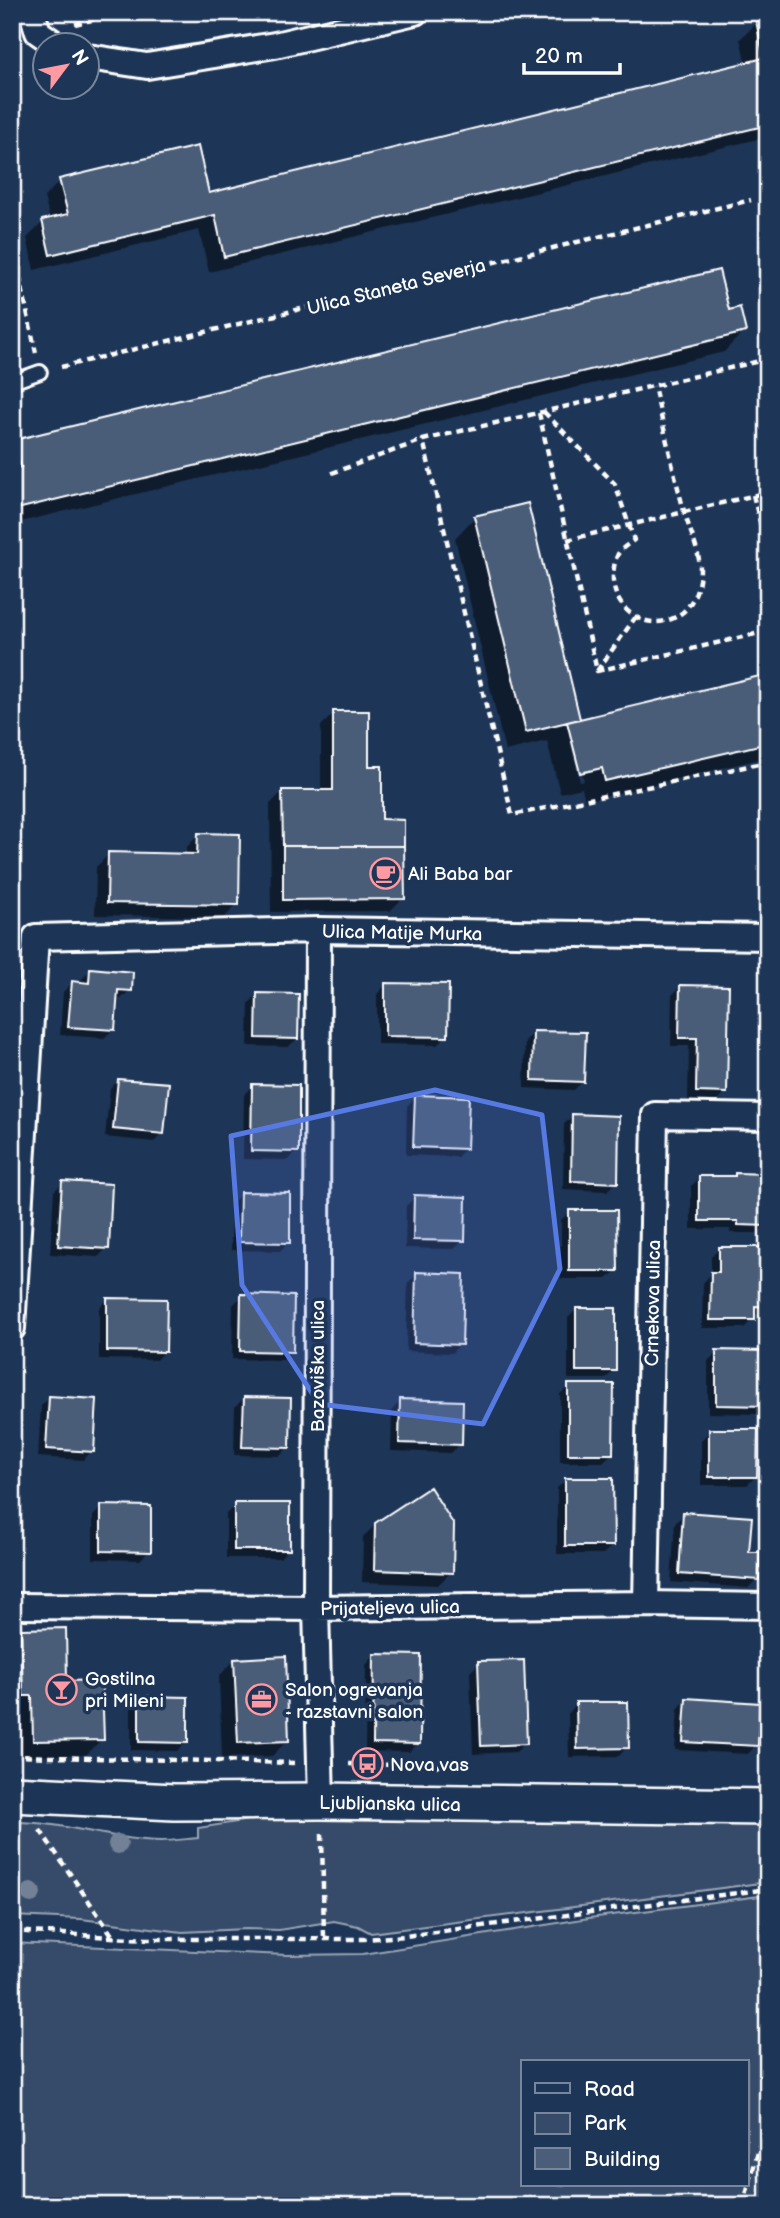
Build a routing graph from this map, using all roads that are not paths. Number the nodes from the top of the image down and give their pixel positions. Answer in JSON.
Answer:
{"nodes":[{"id":1,"x":32,"y":12,"type":"edge"},
{"id":2,"x":415,"y":12,"type":"edge"},
{"id":3,"x":38,"y":32,"type":"edge"},
{"id":4,"x":102,"y":59,"type":"edge"},
{"id":5,"x":40,"y":372,"type":"road end"},
{"id":6,"x":12,"y":382,"type":"edge"},
{"id":7,"x":318,"y":930,"type":"junction"},
{"id":8,"x":768,"y":937,"type":"edge"},
{"id":9,"x":768,"y":1117,"type":"edge"},
{"id":10,"x":12,"y":1328,"type":"edge"},
{"id":11,"x":646,"y":1604,"type":"junction"},
{"id":12,"x":12,"y":1606,"type":"edge"},
{"id":13,"x":768,"y":1606,"type":"edge"},
{"id":14,"x":316,"y":1608,"type":"junction"},
{"id":15,"x":12,"y":1794,"type":"edge"},
{"id":16,"x":321,"y":1801,"type":"junction"},
{"id":17,"x":768,"y":1807,"type":"edge"}],
"edges":[{"from":1,"to":3,"type":"street"},
{"from":2,"to":4,"type":"street"},
{"from":5,"to":6,"type":"lane"},
{"from":7,"to":8,"type":"street","name":"Ulica Matije Murka"},
{"from":7,"to":10,"type":"street","name":"Ulica Matije Murka"},
{"from":7,"to":14,"type":"street","name":"Bazoviška ulica"},
{"from":9,"to":11,"type":"street","name":"Crnekova ulica"},
{"from":11,"to":13,"type":"street","name":"Prijateljeva ulica"},
{"from":11,"to":14,"type":"street","name":"Prijateljeva ulica"},
{"from":12,"to":14,"type":"street","name":"Prijateljeva ulica"},
{"from":14,"to":16,"type":"street","name":"Bazoviška ulica"},
{"from":15,"to":16,"type":"street","name":"Ljubljanska ulica"},
{"from":16,"to":17,"type":"street","name":"Ljubljanska ulica"}]}
